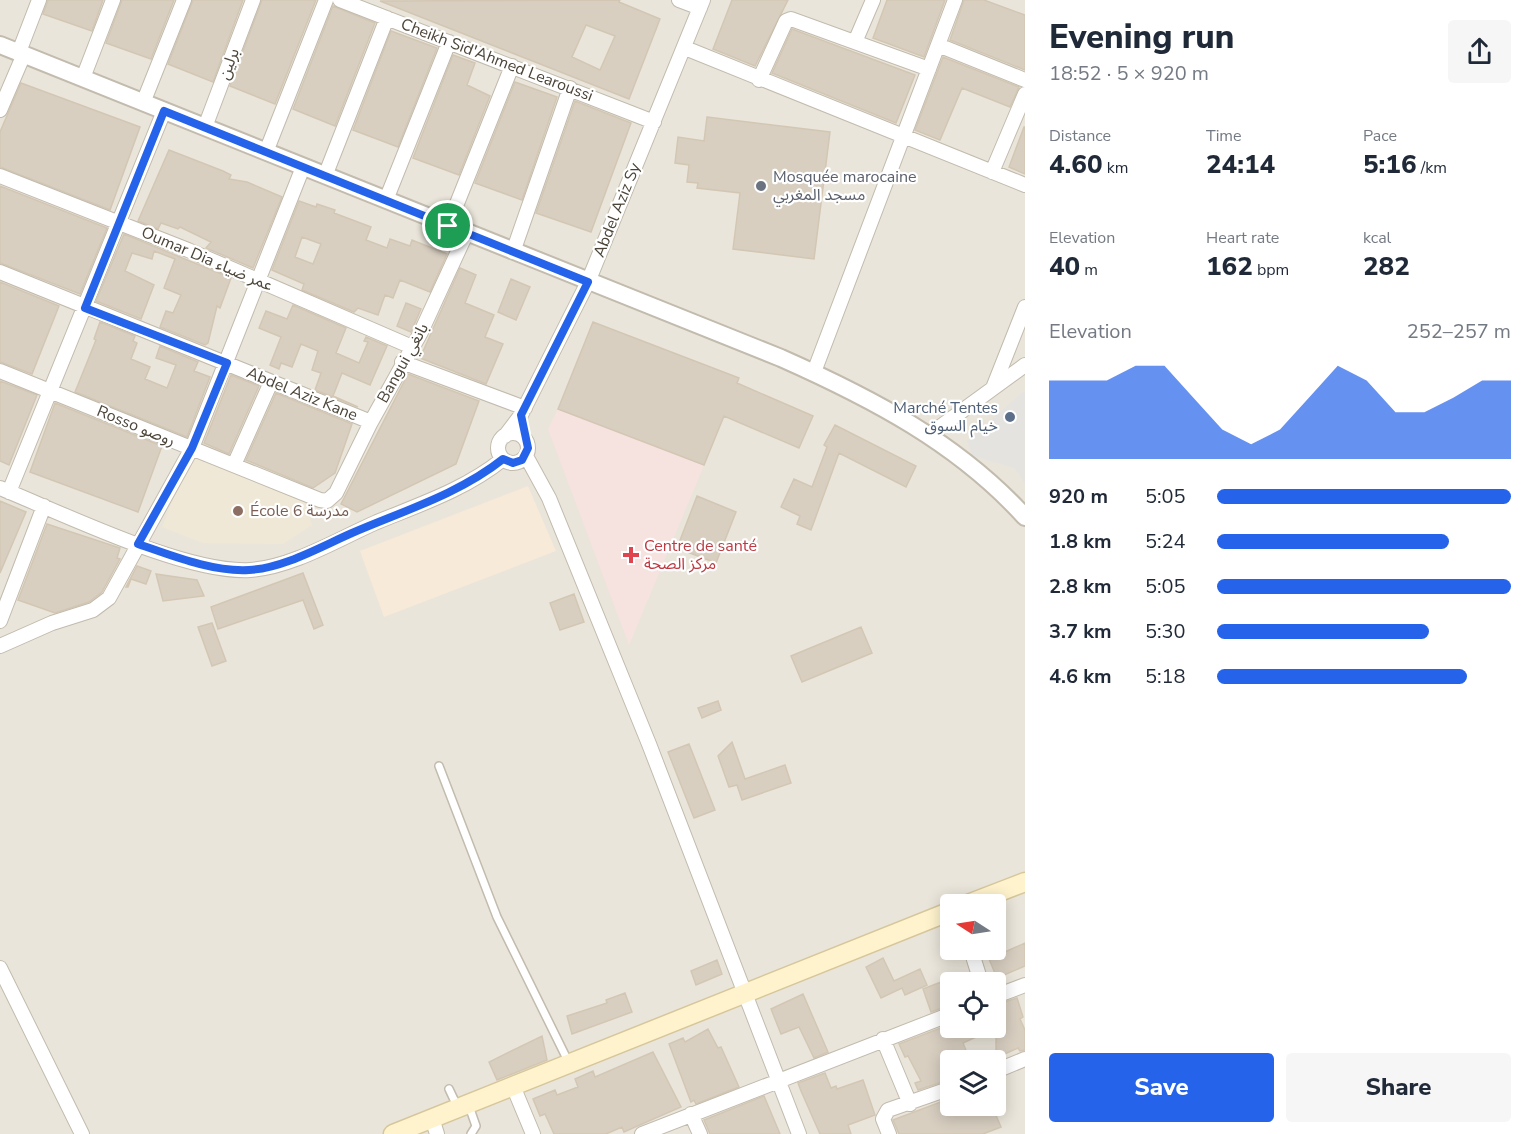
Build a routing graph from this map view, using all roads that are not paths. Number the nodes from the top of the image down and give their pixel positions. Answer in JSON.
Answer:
{"nodes":[{"id":1,"x":39,"y":0,"type":"edge"},
{"id":2,"x":113,"y":0,"type":"edge"},
{"id":3,"x":184,"y":0,"type":"edge"},
{"id":4,"x":253,"y":0,"type":"edge"},
{"id":5,"x":326,"y":0,"type":"edge"},
{"id":6,"x":340,"y":0,"type":"edge"},
{"id":7,"x":679,"y":0,"type":"edge"},
{"id":8,"x":873,"y":0,"type":"edge"},
{"id":9,"x":955,"y":0,"type":"edge"},
{"id":10,"x":701,"y":4,"type":"edge"},
{"id":11,"x":387,"y":18,"type":"junction"},
{"id":12,"x":449,"y":42,"type":"junction"},
{"id":13,"x":855,"y":42,"type":"junction"},
{"id":14,"x":0,"y":45,"type":"edge"},
{"id":15,"x":938,"y":45,"type":"junction"},
{"id":16,"x":685,"y":48,"type":"junction"},
{"id":17,"x":21,"y":53,"type":"junction"},
{"id":18,"x":512,"y":66,"type":"junction"},
{"id":19,"x":929,"y":69,"type":"junction"},
{"id":20,"x":83,"y":78,"type":"junction"},
{"id":21,"x":759,"y":80,"type":"junction"},
{"id":22,"x":1025,"y":80,"type":"edge"},
{"id":23,"x":570,"y":88,"type":"junction"},
{"id":24,"x":1025,"y":94,"type":"edge"},
{"id":25,"x":143,"y":103,"type":"junction"},
{"id":26,"x":0,"y":110,"type":"edge"},
{"id":27,"x":164,"y":111,"type":"junction"},
{"id":28,"x":654,"y":122,"type":"junction"},
{"id":29,"x":204,"y":127,"type":"junction"},
{"id":30,"x":903,"y":136,"type":"junction"},
{"id":31,"x":266,"y":152,"type":"junction"},
{"id":32,"x":303,"y":167,"type":"junction"},
{"id":33,"x":992,"y":172,"type":"junction"},
{"id":34,"x":326,"y":176,"type":"junction"},
{"id":35,"x":0,"y":177,"type":"edge"},
{"id":36,"x":1025,"y":185,"type":"edge"},
{"id":37,"x":386,"y":200,"type":"junction"},
{"id":38,"x":119,"y":222,"type":"junction"},
{"id":39,"x":448,"y":226,"type":"junction"},
{"id":40,"x":466,"y":232,"type":"junction"},
{"id":41,"x":513,"y":252,"type":"junction"},
{"id":42,"x":0,"y":272,"type":"edge"},
{"id":43,"x":258,"y":279,"type":"junction"},
{"id":44,"x":588,"y":282,"type":"junction"},
{"id":45,"x":1025,"y":307,"type":"edge"},
{"id":46,"x":85,"y":308,"type":"junction"},
{"id":47,"x":412,"y":346,"type":"junction"},
{"id":48,"x":402,"y":362,"type":"junction"},
{"id":49,"x":227,"y":363,"type":"junction"},
{"id":50,"x":1025,"y":365,"type":"edge"},
{"id":51,"x":0,"y":370,"type":"edge"},
{"id":52,"x":814,"y":372,"type":"junction"},
{"id":53,"x":270,"y":382,"type":"junction"},
{"id":54,"x":993,"y":388,"type":"junction"},
{"id":55,"x":50,"y":391,"type":"junction"},
{"id":56,"x":523,"y":412,"type":"junction"},
{"id":57,"x":370,"y":422,"type":"junction"},
{"id":58,"x":505,"y":435,"type":"junction"},
{"id":59,"x":929,"y":435,"type":"junction"},
{"id":60,"x":525,"y":440,"type":"junction"},
{"id":61,"x":192,"y":448,"type":"junction"},
{"id":62,"x":526,"y":456,"type":"junction"},
{"id":63,"x":503,"y":459,"type":"junction"},
{"id":64,"x":234,"y":465,"type":"junction"},
{"id":65,"x":4,"y":490,"type":"edge"},
{"id":66,"x":336,"y":493,"type":"joint"},
{"id":67,"x":44,"y":506,"type":"junction"},
{"id":68,"x":1025,"y":517,"type":"edge"},
{"id":69,"x":138,"y":544,"type":"junction"},
{"id":70,"x":3,"y":600,"type":"edge"},
{"id":71,"x":0,"y":621,"type":"edge"},
{"id":72,"x":0,"y":646,"type":"edge"},
{"id":73,"x":439,"y":766,"type":"dead end"},
{"id":74,"x":1025,"y":882,"type":"edge"},
{"id":75,"x":994,"y":894,"type":"edge"},
{"id":76,"x":940,"y":915,"type":"edge"},
{"id":77,"x":0,"y":968,"type":"edge"},
{"id":78,"x":1025,"y":985,"type":"edge"},
{"id":79,"x":1006,"y":992,"type":"edge"},
{"id":80,"x":744,"y":994,"type":"junction"},
{"id":81,"x":940,"y":1018,"type":"edge"},
{"id":82,"x":884,"y":1040,"type":"junction"},
{"id":83,"x":1025,"y":1059,"type":"edge"},
{"id":84,"x":569,"y":1064,"type":"junction"},
{"id":85,"x":1006,"y":1067,"type":"edge"},
{"id":86,"x":778,"y":1080,"type":"junction"},
{"id":87,"x":513,"y":1086,"type":"junction"},
{"id":88,"x":449,"y":1089,"type":"dead end"},
{"id":89,"x":940,"y":1092,"type":"edge"},
{"id":90,"x":910,"y":1104,"type":"junction"},
{"id":91,"x":463,"y":1106,"type":"junction"},
{"id":92,"x":691,"y":1114,"type":"junction"},
{"id":93,"x":435,"y":1126,"type":"edge"},
{"id":94,"x":82,"y":1134,"type":"edge"},
{"id":95,"x":393,"y":1134,"type":"edge"},
{"id":96,"x":471,"y":1134,"type":"edge"},
{"id":97,"x":532,"y":1134,"type":"edge"},
{"id":98,"x":642,"y":1134,"type":"edge"},
{"id":99,"x":700,"y":1134,"type":"edge"},
{"id":100,"x":799,"y":1134,"type":"edge"},
{"id":101,"x":889,"y":1134,"type":"edge"}],
"edges":[{"from":1,"to":17,"type":"street"},
{"from":2,"to":20,"type":"street"},
{"from":3,"to":25,"type":"street"},
{"from":4,"to":29,"type":"street","name":"برلين"},
{"from":5,"to":31,"type":"street"},
{"from":6,"to":11,"type":"street","name":"Cheikh Sid'Ahmed Learoussi"},
{"from":7,"to":10,"type":"street"},
{"from":8,"to":13,"type":"street"},
{"from":9,"to":15,"type":"street"},
{"from":10,"to":16,"type":"street","name":"Abdel Aziz Sy"},
{"from":11,"to":12,"type":"street","name":"Cheikh Sid'Ahmed Learoussi"},
{"from":11,"to":34,"type":"street"},
{"from":12,"to":18,"type":"street","name":"Cheikh Sid'Ahmed Learoussi"},
{"from":12,"to":37,"type":"street"},
{"from":13,"to":19,"type":"street"},
{"from":13,"to":21,"type":"street"},
{"from":14,"to":17,"type":"street"},
{"from":15,"to":19,"type":"street"},
{"from":15,"to":22,"type":"street"},
{"from":16,"to":21,"type":"street"},
{"from":16,"to":28,"type":"street","name":"Abdel Aziz Sy"},
{"from":17,"to":20,"type":"street"},
{"from":17,"to":26,"type":"street"},
{"from":18,"to":23,"type":"street","name":"Cheikh Sid'Ahmed Learoussi"},
{"from":18,"to":39,"type":"street"},
{"from":19,"to":30,"type":"street"},
{"from":20,"to":25,"type":"street"},
{"from":21,"to":30,"type":"street"},
{"from":23,"to":28,"type":"street","name":"Cheikh Sid'Ahmed Learoussi"},
{"from":23,"to":41,"type":"street"},
{"from":24,"to":33,"type":"street"},
{"from":25,"to":27,"type":"street"},
{"from":27,"to":29,"type":"street"},
{"from":27,"to":38,"type":"street"},
{"from":28,"to":44,"type":"street","name":"Abdel Aziz Sy"},
{"from":29,"to":31,"type":"street"},
{"from":30,"to":33,"type":"street"},
{"from":30,"to":52,"type":"street"},
{"from":31,"to":32,"type":"street"},
{"from":32,"to":34,"type":"street"},
{"from":32,"to":43,"type":"street"},
{"from":33,"to":36,"type":"street"},
{"from":34,"to":37,"type":"street"},
{"from":35,"to":38,"type":"street","name":"Oumar Dia عمر ضياء"},
{"from":37,"to":39,"type":"street"},
{"from":38,"to":43,"type":"street","name":"Oumar Dia عمر ضياء"},
{"from":38,"to":46,"type":"street"},
{"from":39,"to":40,"type":"street"},
{"from":40,"to":41,"type":"street"},
{"from":40,"to":47,"type":"street","name":"Bangui بانغي"},
{"from":41,"to":44,"type":"street"},
{"from":42,"to":46,"type":"street","name":"Abdel Aziz Kane"},
{"from":43,"to":47,"type":"street","name":"Oumar Dia عمر ضياء"},
{"from":43,"to":49,"type":"street"},
{"from":44,"to":52,"type":"street"},
{"from":44,"to":56,"type":"street","name":"Abdel Aziz Sy"},
{"from":45,"to":54,"type":"street"},
{"from":46,"to":49,"type":"street","name":"Abdel Aziz Kane"},
{"from":46,"to":55,"type":"street"},
{"from":47,"to":48,"type":"street","name":"Bangui بانغي"},
{"from":48,"to":56,"type":"street"},
{"from":48,"to":57,"type":"street","name":"Bangui بانغي"},
{"from":49,"to":53,"type":"street","name":"Abdel Aziz Kane"},
{"from":49,"to":61,"type":"street"},
{"from":50,"to":54,"type":"street"},
{"from":51,"to":55,"type":"street","name":"Rosso روصو"},
{"from":52,"to":59,"type":"street"},
{"from":53,"to":57,"type":"street","name":"Abdel Aziz Kane"},
{"from":53,"to":64,"type":"street"},
{"from":54,"to":59,"type":"street"},
{"from":55,"to":61,"type":"street","name":"Rosso روصو"},
{"from":55,"to":65,"type":"street"},
{"from":56,"to":58,"type":"street","name":"Abdel Aziz Sy"},
{"from":56,"to":60,"type":"street"},
{"from":57,"to":66,"type":"street","name":"Bangui بانغي"},
{"from":58,"to":60,"type":"street"},
{"from":58,"to":63,"type":"street"},
{"from":59,"to":68,"type":"street"},
{"from":60,"to":62,"type":"street"},
{"from":61,"to":64,"type":"street","name":"Rosso روصو"},
{"from":61,"to":69,"type":"street"},
{"from":62,"to":63,"type":"street"},
{"from":62,"to":80,"type":"street"},
{"from":63,"to":69,"type":"street"},
{"from":64,"to":66,"type":"street","name":"Rosso روصو"},
{"from":65,"to":67,"type":"street"},
{"from":67,"to":69,"type":"street"},
{"from":67,"to":70,"type":"street"},
{"from":69,"to":72,"type":"street"},
{"from":70,"to":71,"type":"street"},
{"from":73,"to":84,"type":"lane"},
{"from":74,"to":75,"type":"main road"},
{"from":76,"to":80,"type":"main road"},
{"from":77,"to":94,"type":"street"},
{"from":78,"to":79,"type":"street"},
{"from":80,"to":84,"type":"main road"},
{"from":80,"to":86,"type":"street"},
{"from":81,"to":82,"type":"street"},
{"from":82,"to":86,"type":"street"},
{"from":82,"to":90,"type":"street"},
{"from":83,"to":85,"type":"street"},
{"from":84,"to":87,"type":"main road"},
{"from":86,"to":92,"type":"street"},
{"from":86,"to":100,"type":"street"},
{"from":87,"to":91,"type":"main road"},
{"from":87,"to":97,"type":"street"},
{"from":88,"to":91,"type":"lane"},
{"from":89,"to":90,"type":"street"},
{"from":90,"to":101,"type":"street"},
{"from":91,"to":93,"type":"main road"},
{"from":91,"to":96,"type":"lane"},
{"from":92,"to":98,"type":"street"},
{"from":92,"to":99,"type":"street"},
{"from":93,"to":95,"type":"main road"}]}
